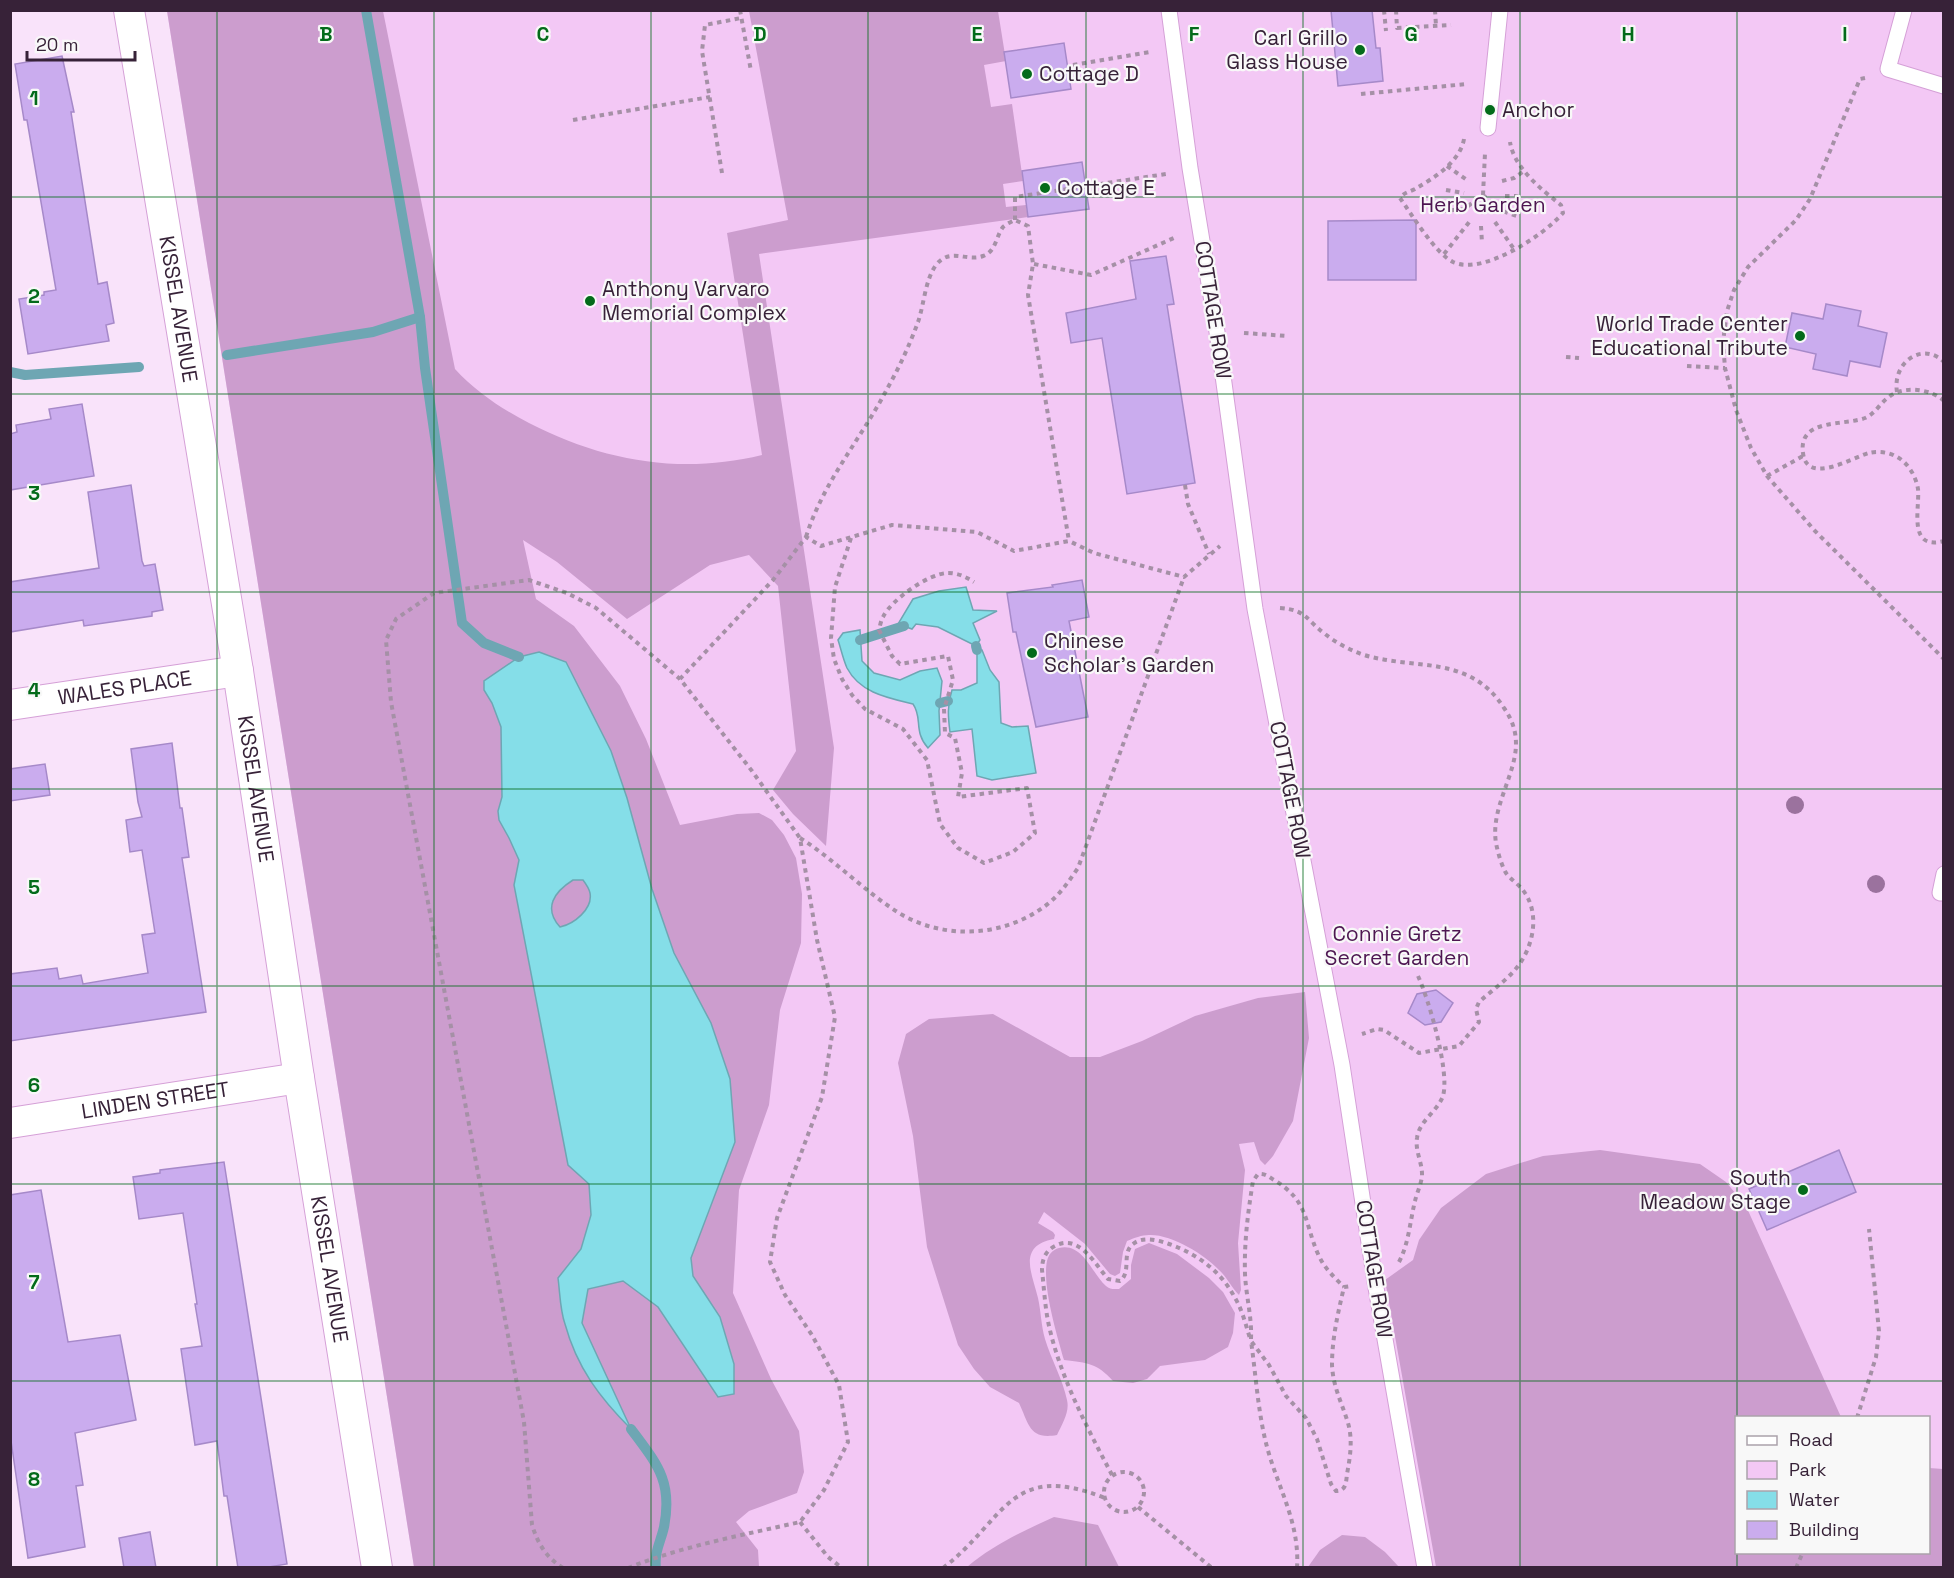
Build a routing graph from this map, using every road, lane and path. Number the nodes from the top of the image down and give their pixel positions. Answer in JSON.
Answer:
{"nodes":[{"id":1,"x":129,"y":10,"type":"edge"},
{"id":2,"x":740,"y":10,"type":"edge"},
{"id":3,"x":1169,"y":10,"type":"edge"},
{"id":4,"x":1384,"y":10,"type":"edge"},
{"id":5,"x":1396,"y":10,"type":"edge"},
{"id":6,"x":1435,"y":10,"type":"edge"},
{"id":7,"x":1500,"y":10,"type":"edge"},
{"id":8,"x":1904,"y":10,"type":"edge"},
{"id":9,"x":741,"y":18,"type":"junction"},
{"id":10,"x":1451,"y":25,"type":"dead end"},
{"id":11,"x":1436,"y":26,"type":"junction"},
{"id":12,"x":1386,"y":31,"type":"dead end"},
{"id":13,"x":1155,"y":52,"type":"dead end"},
{"id":14,"x":1073,"y":65,"type":"dead end"},
{"id":15,"x":1888,"y":69,"type":"junction"},
{"id":16,"x":750,"y":71,"type":"dead end"},
{"id":17,"x":1469,"y":84,"type":"dead end"},
{"id":18,"x":1944,"y":86,"type":"edge"},
{"id":19,"x":1361,"y":94,"type":"dead end"},
{"id":20,"x":710,"y":98,"type":"junction"},
{"id":21,"x":573,"y":120,"type":"dead end"},
{"id":22,"x":1488,"y":128,"type":"dead end"},
{"id":23,"x":1464,"y":138,"type":"dead end"},
{"id":24,"x":1510,"y":140,"type":"dead end"},
{"id":25,"x":1485,"y":150,"type":"dead end"},
{"id":26,"x":1447,"y":166,"type":"junction"},
{"id":27,"x":1190,"y":168,"type":"junction"},
{"id":28,"x":1524,"y":171,"type":"junction"},
{"id":29,"x":722,"y":173,"type":"dead end"},
{"id":30,"x":1467,"y":180,"type":"dead end"},
{"id":31,"x":1502,"y":182,"type":"dead end"},
{"id":32,"x":1446,"y":190,"type":"dead end"},
{"id":33,"x":1464,"y":193,"type":"dead end"},
{"id":34,"x":1483,"y":195,"type":"junction"},
{"id":35,"x":1504,"y":196,"type":"dead end"},
{"id":36,"x":1522,"y":196,"type":"dead end"},
{"id":37,"x":1442,"y":211,"type":"dead end"},
{"id":38,"x":1520,"y":217,"type":"dead end"},
{"id":39,"x":1015,"y":220,"type":"junction"},
{"id":40,"x":1470,"y":221,"type":"dead end"},
{"id":41,"x":1496,"y":222,"type":"dead end"},
{"id":42,"x":1481,"y":226,"type":"dead end"},
{"id":43,"x":1182,"y":234,"type":"dead end"},
{"id":44,"x":1482,"y":243,"type":"dead end"},
{"id":45,"x":1515,"y":249,"type":"junction"},
{"id":46,"x":1444,"y":254,"type":"junction"},
{"id":47,"x":1033,"y":264,"type":"junction"},
{"id":48,"x":1217,"y":332,"type":"junction"},
{"id":49,"x":1288,"y":336,"type":"dead end"},
{"id":50,"x":1566,"y":357,"type":"dead end"},
{"id":51,"x":1579,"y":358,"type":"dead end"},
{"id":52,"x":1944,"y":362,"type":"edge"},
{"id":53,"x":1687,"y":366,"type":"dead end"},
{"id":54,"x":1725,"y":368,"type":"junction"},
{"id":55,"x":1897,"y":392,"type":"junction"},
{"id":56,"x":1944,"y":401,"type":"edge"},
{"id":57,"x":1803,"y":456,"type":"junction"},
{"id":58,"x":1944,"y":469,"type":"edge"},
{"id":59,"x":1767,"y":476,"type":"junction"},
{"id":60,"x":1944,"y":483,"type":"edge"},
{"id":61,"x":1185,"y":485,"type":"dead end"},
{"id":62,"x":806,"y":537,"type":"junction"},
{"id":63,"x":852,"y":537,"type":"junction"},
{"id":64,"x":1069,"y":541,"type":"junction"},
{"id":65,"x":1944,"y":541,"type":"edge"},
{"id":66,"x":1245,"y":544,"type":"junction"},
{"id":67,"x":1209,"y":554,"type":"junction"},
{"id":68,"x":1185,"y":577,"type":"junction"},
{"id":69,"x":974,"y":582,"type":"dead end"},
{"id":70,"x":1255,"y":609,"type":"junction"},
{"id":71,"x":1944,"y":659,"type":"edge"},
{"id":72,"x":238,"y":671,"type":"junction"},
{"id":73,"x":680,"y":679,"type":"junction"},
{"id":74,"x":10,"y":705,"type":"edge"},
{"id":75,"x":800,"y":838,"type":"junction"},
{"id":76,"x":1944,"y":874,"type":"edge"},
{"id":77,"x":1944,"y":893,"type":"edge"},
{"id":78,"x":1418,"y":976,"type":"dead end"},
{"id":79,"x":1337,"y":1040,"type":"junction"},
{"id":80,"x":1440,"y":1050,"type":"junction"},
{"id":81,"x":299,"y":1078,"type":"junction"},
{"id":82,"x":10,"y":1123,"type":"edge"},
{"id":83,"x":1869,"y":1229,"type":"dead end"},
{"id":84,"x":1375,"y":1282,"type":"junction"},
{"id":85,"x":1344,"y":1287,"type":"junction"},
{"id":86,"x":1251,"y":1341,"type":"junction"},
{"id":87,"x":1858,"y":1416,"type":"edge"},
{"id":88,"x":1112,"y":1475,"type":"junction"},
{"id":89,"x":1105,"y":1498,"type":"junction"},
{"id":90,"x":1138,"y":1507,"type":"junction"},
{"id":91,"x":800,"y":1522,"type":"junction"},
{"id":92,"x":1802,"y":1554,"type":"edge"},
{"id":93,"x":377,"y":1568,"type":"edge"},
{"id":94,"x":563,"y":1568,"type":"edge"},
{"id":95,"x":628,"y":1568,"type":"edge"},
{"id":96,"x":842,"y":1568,"type":"edge"},
{"id":97,"x":943,"y":1568,"type":"edge"},
{"id":98,"x":1212,"y":1568,"type":"edge"},
{"id":99,"x":1297,"y":1568,"type":"edge"},
{"id":100,"x":1425,"y":1568,"type":"edge"},
{"id":101,"x":1796,"y":1568,"type":"edge"}],
"edges":[{"from":1,"to":72,"type":"street","name":"KISSEL AVENUE"},
{"from":2,"to":9,"type":"path"},
{"from":3,"to":27,"type":"lane","name":"COTTAGE ROW"},
{"from":4,"to":12,"type":"path"},
{"from":5,"to":11,"type":"path"},
{"from":6,"to":11,"type":"path"},
{"from":7,"to":22,"type":"lane"},
{"from":8,"to":15,"type":"lane"},
{"from":9,"to":16,"type":"path"},
{"from":9,"to":20,"type":"path"},
{"from":10,"to":11,"type":"path"},
{"from":13,"to":14,"type":"path"},
{"from":15,"to":18,"type":"lane"},
{"from":15,"to":54,"type":"path"},
{"from":17,"to":19,"type":"path"},
{"from":20,"to":21,"type":"path"},
{"from":20,"to":29,"type":"path"},
{"from":23,"to":26,"type":"path"},
{"from":24,"to":28,"type":"path"},
{"from":25,"to":34,"type":"path"},
{"from":26,"to":30,"type":"path"},
{"from":26,"to":46,"type":"path"},
{"from":27,"to":39,"type":"path"},
{"from":27,"to":48,"type":"lane","name":"COTTAGE ROW"},
{"from":28,"to":31,"type":"path"},
{"from":28,"to":45,"type":"path"},
{"from":32,"to":33,"type":"path"},
{"from":34,"to":37,"type":"path"},
{"from":34,"to":38,"type":"path"},
{"from":35,"to":36,"type":"path"},
{"from":39,"to":47,"type":"path"},
{"from":39,"to":62,"type":"path"},
{"from":40,"to":46,"type":"path"},
{"from":41,"to":45,"type":"path"},
{"from":42,"to":44,"type":"path"},
{"from":43,"to":47,"type":"path"},
{"from":45,"to":46,"type":"path"},
{"from":47,"to":64,"type":"path"},
{"from":48,"to":49,"type":"path"},
{"from":48,"to":66,"type":"lane","name":"COTTAGE ROW"},
{"from":50,"to":51,"type":"path"},
{"from":52,"to":55,"type":"path"},
{"from":53,"to":54,"type":"path"},
{"from":54,"to":59,"type":"path"},
{"from":55,"to":56,"type":"path"},
{"from":55,"to":57,"type":"path"},
{"from":57,"to":59,"type":"path"},
{"from":57,"to":65,"type":"path"},
{"from":58,"to":60,"type":"path"},
{"from":59,"to":71,"type":"path"},
{"from":61,"to":67,"type":"path"},
{"from":62,"to":63,"type":"path"},
{"from":62,"to":73,"type":"path"},
{"from":63,"to":64,"type":"path"},
{"from":63,"to":69,"type":"path"},
{"from":64,"to":68,"type":"path"},
{"from":66,"to":67,"type":"path"},
{"from":66,"to":70,"type":"lane","name":"COTTAGE ROW"},
{"from":67,"to":68,"type":"path"},
{"from":68,"to":75,"type":"path"},
{"from":70,"to":79,"type":"lane","name":"COTTAGE ROW"},
{"from":70,"to":80,"type":"path"},
{"from":72,"to":74,"type":"street","name":"WALES PLACE"},
{"from":72,"to":81,"type":"street","name":"KISSEL AVENUE"},
{"from":73,"to":75,"type":"path"},
{"from":73,"to":94,"type":"path"},
{"from":75,"to":91,"type":"path"},
{"from":76,"to":77,"type":"lane"},
{"from":78,"to":80,"type":"path"},
{"from":79,"to":80,"type":"path"},
{"from":79,"to":84,"type":"lane","name":"COTTAGE ROW"},
{"from":80,"to":84,"type":"path"},
{"from":81,"to":82,"type":"street","name":"LINDEN STREET"},
{"from":81,"to":93,"type":"street","name":"KISSEL AVENUE"},
{"from":83,"to":87,"type":"path"},
{"from":84,"to":85,"type":"path"},
{"from":84,"to":100,"type":"lane","name":"COTTAGE ROW"},
{"from":85,"to":86,"type":"path"},
{"from":85,"to":86,"type":"path"},
{"from":86,"to":88,"type":"path"},
{"from":86,"to":99,"type":"path"},
{"from":88,"to":89,"type":"path"},
{"from":88,"to":90,"type":"path"},
{"from":89,"to":90,"type":"path"},
{"from":89,"to":97,"type":"path"},
{"from":90,"to":98,"type":"path"},
{"from":91,"to":95,"type":"path"},
{"from":91,"to":96,"type":"path"},
{"from":92,"to":101,"type":"path"}]}
